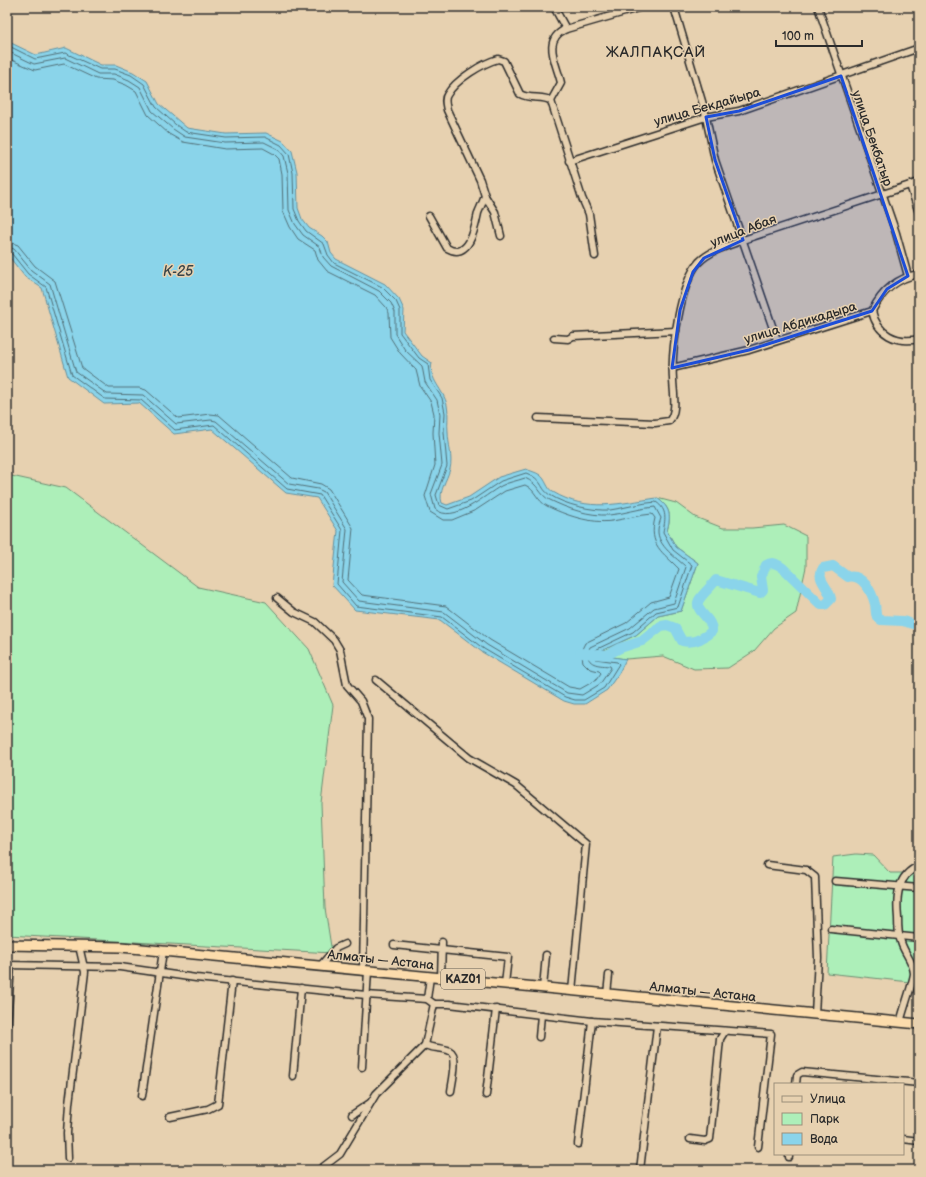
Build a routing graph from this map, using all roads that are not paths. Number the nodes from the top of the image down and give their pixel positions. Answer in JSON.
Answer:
{"nodes":[{"id":1,"x":554,"y":7,"type":"edge"},
{"id":2,"x":642,"y":7,"type":"edge"},
{"id":3,"x":674,"y":7,"type":"edge"},
{"id":4,"x":818,"y":7,"type":"edge"},
{"id":5,"x":566,"y":29,"type":"junction"},
{"id":6,"x":919,"y":48,"type":"edge"},
{"id":7,"x":840,"y":76,"type":"junction"},
{"id":8,"x":551,"y":101,"type":"junction"},
{"id":9,"x":706,"y":117,"type":"junction"},
{"id":10,"x":570,"y":161,"type":"junction"},
{"id":11,"x":919,"y":182,"type":"edge"},
{"id":12,"x":910,"y":185,"type":"junction"},
{"id":13,"x":881,"y":195,"type":"junction"},
{"id":14,"x":484,"y":196,"type":"junction"},
{"id":15,"x":919,"y":213,"type":"edge"},
{"id":16,"x":429,"y":216,"type":"dead end"},
{"id":17,"x":501,"y":236,"type":"dead end"},
{"id":18,"x":743,"y":240,"type":"junction"},
{"id":19,"x":595,"y":256,"type":"dead end"},
{"id":20,"x":919,"y":274,"type":"edge"},
{"id":21,"x":908,"y":276,"type":"junction"},
{"id":22,"x":872,"y":311,"type":"junction"},
{"id":23,"x":676,"y":331,"type":"junction"},
{"id":24,"x":554,"y":338,"type":"dead end"},
{"id":25,"x":919,"y":339,"type":"edge"},
{"id":26,"x":777,"y":340,"type":"junction"},
{"id":27,"x":672,"y":368,"type":"junction"},
{"id":28,"x":538,"y":418,"type":"dead end"},
{"id":29,"x":277,"y":598,"type":"dead end"},
{"id":30,"x":376,"y":680,"type":"dead end"},
{"id":31,"x":767,"y":865,"type":"dead end"},
{"id":32,"x":919,"y":866,"type":"edge"},
{"id":33,"x":835,"y":881,"type":"dead end"},
{"id":34,"x":900,"y":887,"type":"junction"},
{"id":35,"x":919,"y":888,"type":"edge"},
{"id":36,"x":831,"y":929,"type":"dead end"},
{"id":37,"x":900,"y":937,"type":"junction"},
{"id":38,"x":919,"y":938,"type":"edge"},
{"id":39,"x":442,"y":942,"type":"dead end"},
{"id":40,"x":344,"y":944,"type":"dead end"},
{"id":41,"x":7,"y":945,"type":"edge"},
{"id":42,"x":394,"y":945,"type":"dead end"},
{"id":43,"x":79,"y":946,"type":"junction"},
{"id":44,"x":442,"y":950,"type":"junction"},
{"id":45,"x":163,"y":951,"type":"junction"},
{"id":46,"x":546,"y":955,"type":"dead end"},
{"id":47,"x":9,"y":965,"type":"edge"},
{"id":48,"x":85,"y":966,"type":"junction"},
{"id":49,"x":320,"y":966,"type":"junction"},
{"id":50,"x":365,"y":970,"type":"junction"},
{"id":51,"x":160,"y":973,"type":"junction"},
{"id":52,"x":609,"y":975,"type":"dead end"},
{"id":53,"x":430,"y":977,"type":"junction"},
{"id":54,"x":442,"y":978,"type":"junction"},
{"id":55,"x":232,"y":981,"type":"junction"},
{"id":56,"x":505,"y":984,"type":"junction"},
{"id":57,"x":301,"y":988,"type":"junction"},
{"id":58,"x":543,"y":988,"type":"junction"},
{"id":59,"x":572,"y":991,"type":"junction"},
{"id":60,"x":607,"y":994,"type":"junction"},
{"id":61,"x":366,"y":995,"type":"junction"},
{"id":62,"x":427,"y":999,"type":"junction"},
{"id":63,"x":434,"y":1004,"type":"junction"},
{"id":64,"x":496,"y":1009,"type":"junction"},
{"id":65,"x":815,"y":1014,"type":"junction"},
{"id":66,"x":541,"y":1015,"type":"junction"},
{"id":67,"x":592,"y":1021,"type":"junction"},
{"id":68,"x":900,"y":1023,"type":"junction"},
{"id":69,"x":919,"y":1024,"type":"edge"},
{"id":70,"x":657,"y":1026,"type":"junction"},
{"id":71,"x":7,"y":1029,"type":"edge"},
{"id":72,"x":725,"y":1031,"type":"junction"},
{"id":73,"x":539,"y":1037,"type":"dead end"},
{"id":74,"x":425,"y":1046,"type":"junction"},
{"id":75,"x":362,"y":1067,"type":"dead end"},
{"id":76,"x":293,"y":1076,"type":"dead end"},
{"id":77,"x":796,"y":1083,"type":"edge"},
{"id":78,"x":919,"y":1084,"type":"edge"},
{"id":79,"x":451,"y":1091,"type":"dead end"},
{"id":80,"x":486,"y":1095,"type":"dead end"},
{"id":81,"x":142,"y":1096,"type":"dead end"},
{"id":82,"x":370,"y":1103,"type":"junction"},
{"id":83,"x":352,"y":1115,"type":"dead end"},
{"id":84,"x":170,"y":1117,"type":"dead end"},
{"id":85,"x":690,"y":1139,"type":"dead end"},
{"id":86,"x":904,"y":1139,"type":"edge"},
{"id":87,"x":919,"y":1141,"type":"edge"},
{"id":88,"x":578,"y":1144,"type":"dead end"},
{"id":89,"x":758,"y":1147,"type":"dead end"},
{"id":90,"x":68,"y":1158,"type":"dead end"},
{"id":91,"x":319,"y":1170,"type":"edge"},
{"id":92,"x":640,"y":1170,"type":"edge"}],
"edges":[{"from":1,"to":5,"type":"street"},
{"from":2,"to":5,"type":"street"},
{"from":3,"to":9,"type":"street"},
{"from":4,"to":7,"type":"street","name":"улица Бекбатыр"},
{"from":5,"to":8,"type":"street"},
{"from":6,"to":7,"type":"street","name":"улица Бекдайыра"},
{"from":7,"to":9,"type":"street","name":"улица Бекдайыра"},
{"from":7,"to":13,"type":"street","name":"улица Бекбатыр"},
{"from":8,"to":10,"type":"street"},
{"from":8,"to":14,"type":"street"},
{"from":9,"to":10,"type":"street","name":"улица Бекдайыра"},
{"from":9,"to":18,"type":"street"},
{"from":10,"to":19,"type":"street"},
{"from":11,"to":12,"type":"street","name":"улица Абая"},
{"from":12,"to":13,"type":"street","name":"улица Абая"},
{"from":12,"to":15,"type":"street"},
{"from":13,"to":18,"type":"street","name":"улица Абая"},
{"from":13,"to":21,"type":"street","name":"улица Бекбатыр"},
{"from":14,"to":16,"type":"street"},
{"from":14,"to":17,"type":"street"},
{"from":18,"to":23,"type":"street","name":"улица Абая"},
{"from":18,"to":26,"type":"street"},
{"from":20,"to":21,"type":"street","name":"улица Абдикадыра"},
{"from":21,"to":22,"type":"street","name":"улица Абдикадыра"},
{"from":22,"to":25,"type":"street"},
{"from":22,"to":26,"type":"street","name":"улица Абдикадыра"},
{"from":23,"to":24,"type":"street"},
{"from":23,"to":27,"type":"street","name":"улица Абая"},
{"from":26,"to":27,"type":"street","name":"улица Абдикадыра"},
{"from":27,"to":28,"type":"street","name":"улица Абая"},
{"from":29,"to":50,"type":"street"},
{"from":30,"to":59,"type":"street"},
{"from":31,"to":65,"type":"street"},
{"from":32,"to":34,"type":"street"},
{"from":33,"to":34,"type":"street"},
{"from":34,"to":35,"type":"street"},
{"from":34,"to":37,"type":"street"},
{"from":36,"to":37,"type":"street"},
{"from":37,"to":38,"type":"street"},
{"from":37,"to":68,"type":"street"},
{"from":39,"to":44,"type":"street"},
{"from":40,"to":49,"type":"street"},
{"from":41,"to":43,"type":"highway","name":"Алматы — Астана","number":"KАZ01"},
{"from":42,"to":44,"type":"street"},
{"from":43,"to":45,"type":"highway","name":"Алматы — Астана","number":"KАZ01"},
{"from":43,"to":48,"type":"street"},
{"from":44,"to":54,"type":"street"},
{"from":44,"to":56,"type":"street"},
{"from":45,"to":49,"type":"highway","name":"Алматы — Астана","number":"KАZ01"},
{"from":45,"to":51,"type":"street"},
{"from":46,"to":58,"type":"street"},
{"from":47,"to":48,"type":"street"},
{"from":47,"to":71,"type":"street"},
{"from":48,"to":51,"type":"street"},
{"from":48,"to":90,"type":"street"},
{"from":49,"to":50,"type":"highway","name":"Алматы — Астана","number":"KАZ01"},
{"from":50,"to":53,"type":"highway","name":"Алматы — Астана","number":"KАZ01"},
{"from":50,"to":61,"type":"street"},
{"from":51,"to":55,"type":"street"},
{"from":51,"to":81,"type":"street"},
{"from":52,"to":60,"type":"street"},
{"from":53,"to":54,"type":"highway","name":"Алматы — Астана","number":"KАZ01"},
{"from":53,"to":62,"type":"street"},
{"from":54,"to":56,"type":"highway","name":"Алматы — Астана","number":"KАZ01"},
{"from":55,"to":57,"type":"street"},
{"from":55,"to":84,"type":"street"},
{"from":56,"to":58,"type":"highway","name":"Алматы — Астана","number":"KАZ01"},
{"from":57,"to":61,"type":"street"},
{"from":57,"to":76,"type":"street"},
{"from":58,"to":59,"type":"highway","name":"Алматы — Астана","number":"KАZ01"},
{"from":59,"to":60,"type":"highway","name":"Алматы — Астана","number":"KАZ01"},
{"from":60,"to":65,"type":"highway","name":"Алматы — Астана","number":"KАZ01"},
{"from":61,"to":62,"type":"street"},
{"from":61,"to":75,"type":"street"},
{"from":62,"to":63,"type":"street"},
{"from":63,"to":64,"type":"street"},
{"from":63,"to":74,"type":"street"},
{"from":64,"to":66,"type":"street"},
{"from":64,"to":80,"type":"street"},
{"from":65,"to":68,"type":"highway","name":"Алматы — Астана","number":"KАZ01"},
{"from":66,"to":67,"type":"street"},
{"from":66,"to":73,"type":"street"},
{"from":67,"to":70,"type":"street"},
{"from":67,"to":88,"type":"street"},
{"from":68,"to":69,"type":"highway","name":"Алматы — Астана","number":"KАZ01"},
{"from":70,"to":72,"type":"street"},
{"from":70,"to":92,"type":"street"},
{"from":72,"to":85,"type":"street"},
{"from":72,"to":89,"type":"street"},
{"from":74,"to":79,"type":"street"},
{"from":74,"to":82,"type":"street"},
{"from":77,"to":78,"type":"street"},
{"from":82,"to":83,"type":"street"},
{"from":82,"to":91,"type":"street"},
{"from":86,"to":87,"type":"street"}]}
